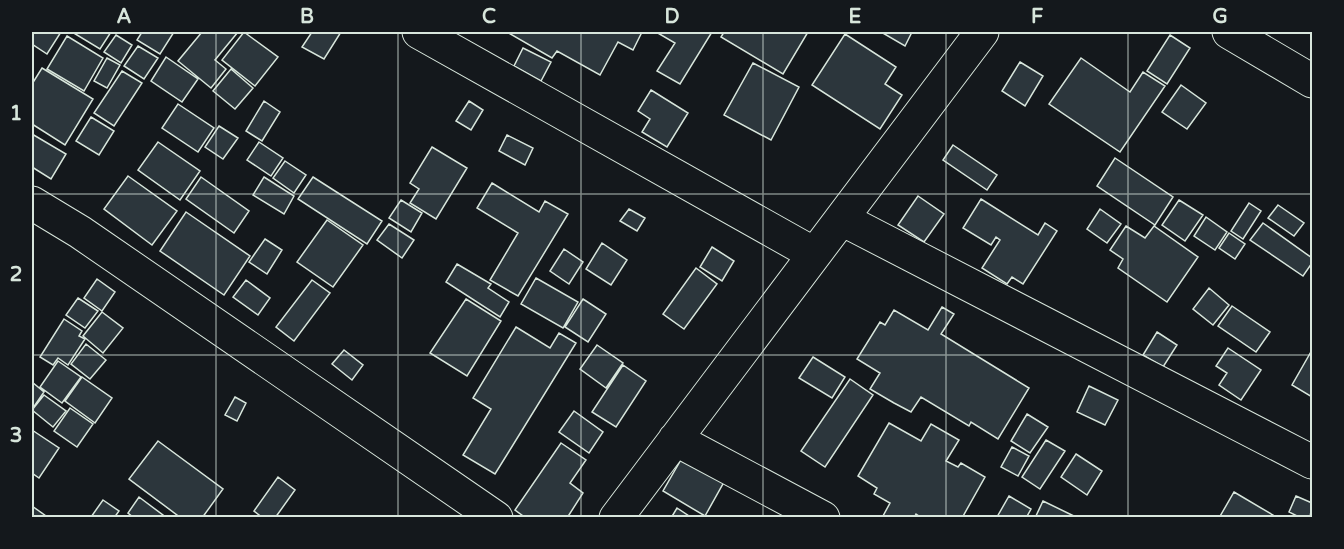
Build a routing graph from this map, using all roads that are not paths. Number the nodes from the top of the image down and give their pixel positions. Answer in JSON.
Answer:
{"nodes":[{"id":1,"x":982,"y":32,"type":"edge"},
{"id":2,"x":1229,"y":32,"type":"edge"},
{"id":3,"x":433,"y":35,"type":"edge"},
{"id":4,"x":1312,"y":81,"type":"edge"},
{"id":5,"x":32,"y":203,"type":"edge"},
{"id":6,"x":842,"y":219,"type":"junction"},
{"id":7,"x":814,"y":254,"type":"junction"},
{"id":8,"x":675,"y":439,"type":"junction"},
{"id":9,"x":1312,"y":462,"type":"edge"},
{"id":10,"x":496,"y":518,"type":"edge"},
{"id":11,"x":616,"y":518,"type":"edge"},
{"id":12,"x":823,"y":518,"type":"edge"}],
"edges":[{"from":1,"to":6,"type":"street"},
{"from":2,"to":4,"type":"street"},
{"from":3,"to":7,"type":"street"},
{"from":5,"to":10,"type":"street"},
{"from":6,"to":7,"type":"street"},
{"from":6,"to":9,"type":"street"},
{"from":7,"to":8,"type":"street"},
{"from":8,"to":11,"type":"street"},
{"from":8,"to":12,"type":"street"}]}
